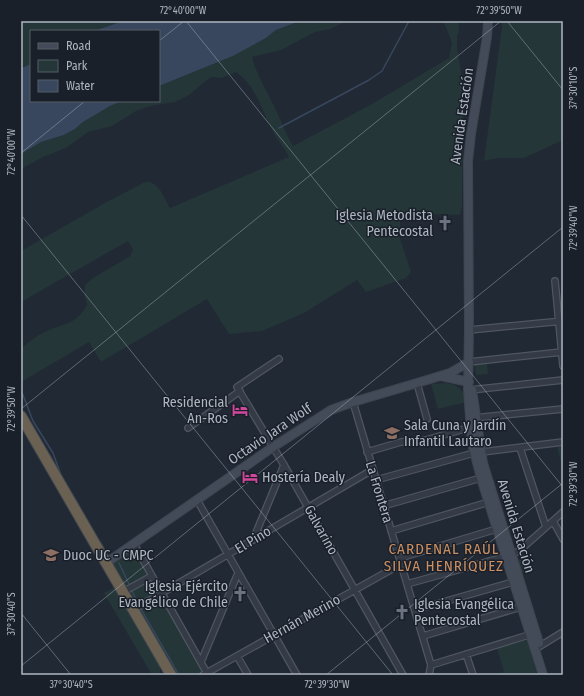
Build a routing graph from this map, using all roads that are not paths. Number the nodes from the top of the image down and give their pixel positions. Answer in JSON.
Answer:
{"nodes":[{"id":1,"x":488,"y":21,"type":"edge"},
{"id":2,"x":555,"y":280,"type":"dead end"},
{"id":3,"x":561,"y":321,"type":"edge"},
{"id":4,"x":469,"y":330,"type":"junction"},
{"id":5,"x":562,"y":352,"type":"junction"},
{"id":6,"x":279,"y":359,"type":"dead end"},
{"id":7,"x":469,"y":362,"type":"junction"},
{"id":8,"x":563,"y":366,"type":"edge"},
{"id":9,"x":440,"y":376,"type":"junction"},
{"id":10,"x":563,"y":380,"type":"edge"},
{"id":11,"x":417,"y":383,"type":"junction"},
{"id":12,"x":470,"y":387,"type":"junction"},
{"id":13,"x":238,"y":389,"type":"junction"},
{"id":14,"x":352,"y":402,"type":"junction"},
{"id":15,"x":563,"y":409,"type":"edge"},
{"id":16,"x":21,"y":416,"type":"edge"},
{"id":17,"x":427,"y":419,"type":"dead end"},
{"id":18,"x":472,"y":421,"type":"junction"},
{"id":19,"x":188,"y":428,"type":"dead end"},
{"id":20,"x":563,"y":442,"type":"edge"},
{"id":21,"x":273,"y":447,"type":"junction"},
{"id":22,"x":520,"y":448,"type":"junction"},
{"id":23,"x":367,"y":452,"type":"junction"},
{"id":24,"x":478,"y":452,"type":"junction"},
{"id":25,"x":284,"y":465,"type":"junction"},
{"id":26,"x":372,"y":470,"type":"junction"},
{"id":27,"x":481,"y":478,"type":"junction"},
{"id":28,"x":376,"y":480,"type":"junction"},
{"id":29,"x":197,"y":500,"type":"junction"},
{"id":30,"x":489,"y":502,"type":"junction"},
{"id":31,"x":383,"y":506,"type":"junction"},
{"id":32,"x":308,"y":507,"type":"junction"},
{"id":33,"x":563,"y":512,"type":"edge"},
{"id":34,"x":553,"y":521,"type":"junction"},
{"id":35,"x":546,"y":527,"type":"junction"},
{"id":36,"x":500,"y":528,"type":"junction"},
{"id":37,"x":391,"y":531,"type":"junction"},
{"id":38,"x":563,"y":539,"type":"edge"},
{"id":39,"x":252,"y":540,"type":"junction"},
{"id":40,"x":134,"y":544,"type":"junction"},
{"id":41,"x":228,"y":555,"type":"junction"},
{"id":42,"x":508,"y":555,"type":"junction"},
{"id":43,"x":400,"y":561,"type":"junction"},
{"id":44,"x":106,"y":563,"type":"junction"},
{"id":45,"x":238,"y":573,"type":"junction"},
{"id":46,"x":152,"y":576,"type":"junction"},
{"id":47,"x":513,"y":582,"type":"junction"},
{"id":48,"x":407,"y":584,"type":"junction"},
{"id":49,"x":355,"y":590,"type":"junction"},
{"id":50,"x":123,"y":592,"type":"junction"},
{"id":51,"x":162,"y":593,"type":"junction"},
{"id":52,"x":521,"y":607,"type":"junction"},
{"id":53,"x":133,"y":610,"type":"junction"},
{"id":54,"x":415,"y":610,"type":"junction"},
{"id":55,"x":533,"y":634,"type":"junction"},
{"id":56,"x":563,"y":634,"type":"edge"},
{"id":57,"x":274,"y":635,"type":"junction"},
{"id":58,"x":423,"y":636,"type":"junction"},
{"id":59,"x":537,"y":648,"type":"junction"},
{"id":60,"x":466,"y":654,"type":"junction"},
{"id":61,"x":237,"y":656,"type":"junction"},
{"id":62,"x":200,"y":662,"type":"junction"},
{"id":63,"x":431,"y":665,"type":"junction"},
{"id":64,"x":206,"y":674,"type":"edge"},
{"id":65,"x":171,"y":675,"type":"edge"},
{"id":66,"x":248,"y":675,"type":"edge"},
{"id":67,"x":297,"y":675,"type":"edge"},
{"id":68,"x":403,"y":675,"type":"edge"},
{"id":69,"x":428,"y":675,"type":"edge"},
{"id":70,"x":473,"y":675,"type":"edge"},
{"id":71,"x":543,"y":675,"type":"edge"},
{"id":72,"x":548,"y":675,"type":"edge"}],
"edges":[{"from":1,"to":4,"type":"main road","name":"Avenida Estación"},
{"from":2,"to":3,"type":"street"},
{"from":3,"to":4,"type":"street"},
{"from":3,"to":5,"type":"street"},
{"from":4,"to":7,"type":"main road","name":"Avenida Estación"},
{"from":5,"to":7,"type":"street"},
{"from":5,"to":8,"type":"street"},
{"from":6,"to":13,"type":"street"},
{"from":7,"to":9,"type":"main road"},
{"from":7,"to":12,"type":"main road","name":"Avenida Estación"},
{"from":9,"to":11,"type":"main road","name":"Octavio Jara Wolf"},
{"from":9,"to":12,"type":"main road","name":"Octavio Jara Wolf"},
{"from":10,"to":12,"type":"street"},
{"from":11,"to":14,"type":"main road","name":"Octavio Jara Wolf"},
{"from":11,"to":17,"type":"street"},
{"from":12,"to":18,"type":"main road","name":"Avenida Estación"},
{"from":13,"to":19,"type":"street"},
{"from":13,"to":21,"type":"street","name":"Galvarino"},
{"from":14,"to":21,"type":"main road","name":"Octavio Jara Wolf"},
{"from":14,"to":23,"type":"street","name":"La Frontera"},
{"from":15,"to":18,"type":"street"},
{"from":16,"to":44,"type":"highway"},
{"from":18,"to":23,"type":"street"},
{"from":18,"to":24,"type":"main road","name":"Avenida Estación"},
{"from":20,"to":22,"type":"street"},
{"from":21,"to":25,"type":"street","name":"Galvarino"},
{"from":21,"to":29,"type":"main road","name":"Octavio Jara Wolf"},
{"from":22,"to":24,"type":"street"},
{"from":22,"to":35,"type":"street"},
{"from":23,"to":26,"type":"street","name":"La Frontera"},
{"from":24,"to":27,"type":"main road","name":"Avenida Estación"},
{"from":24,"to":28,"type":"street"},
{"from":24,"to":36,"type":"main road","name":"Avenida Estación"},
{"from":25,"to":32,"type":"street","name":"Galvarino"},
{"from":25,"to":39,"type":"street"},
{"from":26,"to":28,"type":"street","name":"La Frontera"},
{"from":26,"to":32,"type":"street","name":"El Pino"},
{"from":27,"to":30,"type":"main road","name":"Avenida Estación"},
{"from":27,"to":31,"type":"street"},
{"from":28,"to":31,"type":"street","name":"La Frontera"},
{"from":29,"to":40,"type":"main road","name":"Octavio Jara Wolf"},
{"from":29,"to":41,"type":"street"},
{"from":30,"to":36,"type":"main road","name":"Avenida Estación"},
{"from":30,"to":37,"type":"street"},
{"from":31,"to":37,"type":"street","name":"La Frontera"},
{"from":32,"to":39,"type":"street","name":"El Pino"},
{"from":32,"to":49,"type":"street","name":"Galvarino"},
{"from":33,"to":34,"type":"street"},
{"from":34,"to":35,"type":"street"},
{"from":34,"to":38,"type":"street"},
{"from":35,"to":42,"type":"street"},
{"from":36,"to":42,"type":"main road","name":"Avenida Estación"},
{"from":36,"to":43,"type":"street","name":"Hernán Merino"},
{"from":37,"to":43,"type":"street","name":"La Frontera"},
{"from":39,"to":41,"type":"street","name":"El Pino"},
{"from":40,"to":44,"type":"main road","name":"Octavio Jara Wolf"},
{"from":40,"to":46,"type":"street"},
{"from":41,"to":45,"type":"street"},
{"from":41,"to":51,"type":"street","name":"El Pino"},
{"from":42,"to":47,"type":"main road","name":"Avenida Estación"},
{"from":42,"to":48,"type":"street"},
{"from":42,"to":55,"type":"main road","name":"Avenida Estación"},
{"from":43,"to":48,"type":"street","name":"La Frontera"},
{"from":43,"to":49,"type":"street","name":"Hernán Merino"},
{"from":44,"to":50,"type":"highway"},
{"from":45,"to":57,"type":"street"},
{"from":45,"to":62,"type":"street"},
{"from":46,"to":50,"type":"street"},
{"from":46,"to":51,"type":"street"},
{"from":47,"to":52,"type":"main road","name":"Avenida Estación"},
{"from":47,"to":54,"type":"street"},
{"from":48,"to":54,"type":"street","name":"La Frontera"},
{"from":49,"to":57,"type":"street","name":"Hernán Merino"},
{"from":49,"to":68,"type":"street","name":"Galvarino"},
{"from":50,"to":53,"type":"highway"},
{"from":51,"to":53,"type":"street","name":"El Pino"},
{"from":51,"to":62,"type":"street"},
{"from":52,"to":55,"type":"main road","name":"Avenida Estación"},
{"from":52,"to":58,"type":"street"},
{"from":53,"to":65,"type":"highway"},
{"from":54,"to":58,"type":"street","name":"La Frontera"},
{"from":55,"to":59,"type":"main road","name":"Avenida Estación"},
{"from":55,"to":60,"type":"street"},
{"from":56,"to":59,"type":"street"},
{"from":57,"to":61,"type":"street","name":"Hernán Merino"},
{"from":57,"to":67,"type":"street"},
{"from":58,"to":63,"type":"street","name":"La Frontera"},
{"from":59,"to":71,"type":"main road","name":"Avenida Estación"},
{"from":59,"to":72,"type":"main road","name":"Avenida Estación"},
{"from":60,"to":63,"type":"street"},
{"from":60,"to":70,"type":"street"},
{"from":61,"to":64,"type":"street","name":"Hernán Merino"},
{"from":61,"to":66,"type":"street"},
{"from":62,"to":64,"type":"street"},
{"from":63,"to":69,"type":"street"}]}
